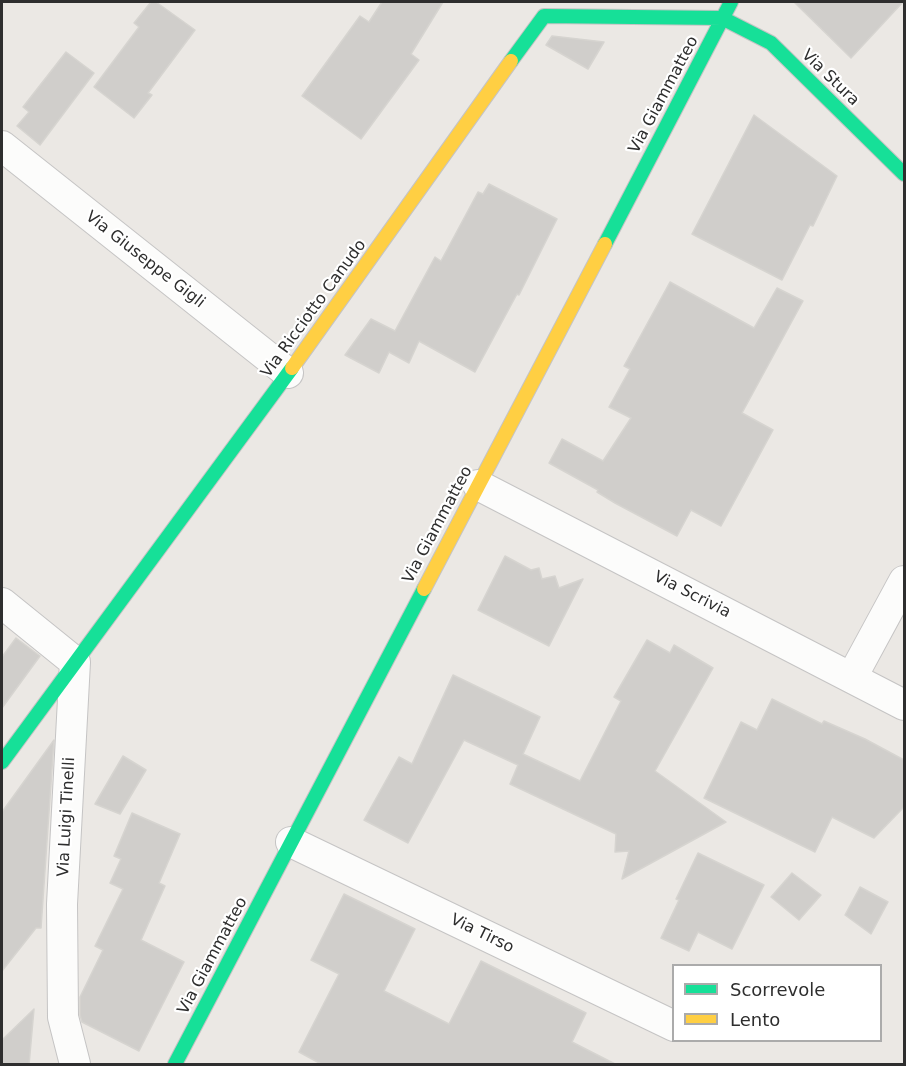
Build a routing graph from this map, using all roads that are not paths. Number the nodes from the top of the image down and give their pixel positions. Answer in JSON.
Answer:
{"nodes":[{"id":1,"x":731,"y":2,"type":"edge"},
{"id":2,"x":545,"y":9,"type":"edge"},
{"id":3,"x":722,"y":18,"type":"junction"},
{"id":4,"x":2,"y":146,"type":"edge"},
{"id":5,"x":904,"y":174,"type":"edge"},
{"id":6,"x":288,"y":373,"type":"junction"},
{"id":7,"x":478,"y":485,"type":"junction"},
{"id":8,"x":904,"y":581,"type":"edge"},
{"id":9,"x":2,"y":603,"type":"edge"},
{"id":10,"x":75,"y":662,"type":"junction"},
{"id":11,"x":852,"y":677,"type":"junction"},
{"id":12,"x":904,"y":705,"type":"edge"},
{"id":13,"x":2,"y":762,"type":"edge"},
{"id":14,"x":291,"y":842,"type":"junction"},
{"id":15,"x":672,"y":1025,"type":"edge"},
{"id":16,"x":75,"y":1065,"type":"edge"},
{"id":17,"x":175,"y":1065,"type":"edge"}],
"edges":[{"from":1,"to":3,"type":"street","name":"Via Giammatteo"},
{"from":2,"to":3,"type":"street","name":"Via Ricciotto Canudo"},
{"from":2,"to":6,"type":"street","name":"Via Ricciotto Canudo"},
{"from":3,"to":5,"type":"street","name":"Via Stura"},
{"from":3,"to":7,"type":"street","name":"Via Giammatteo"},
{"from":4,"to":6,"type":"street","name":"Via Giuseppe Gigli"},
{"from":6,"to":10,"type":"street","name":"Via Ricciotto Canudo"},
{"from":7,"to":11,"type":"street","name":"Via Scrivia"},
{"from":7,"to":14,"type":"street","name":"Via Giammatteo"},
{"from":8,"to":11,"type":"street"},
{"from":9,"to":10,"type":"street"},
{"from":10,"to":13,"type":"street","name":"Via Ricciotto Canudo"},
{"from":10,"to":16,"type":"street","name":"Via Luigi Tinelli"},
{"from":11,"to":12,"type":"street","name":"Via Scrivia"},
{"from":14,"to":15,"type":"street","name":"Via Tirso"},
{"from":14,"to":17,"type":"street","name":"Via Giammatteo"}]}
